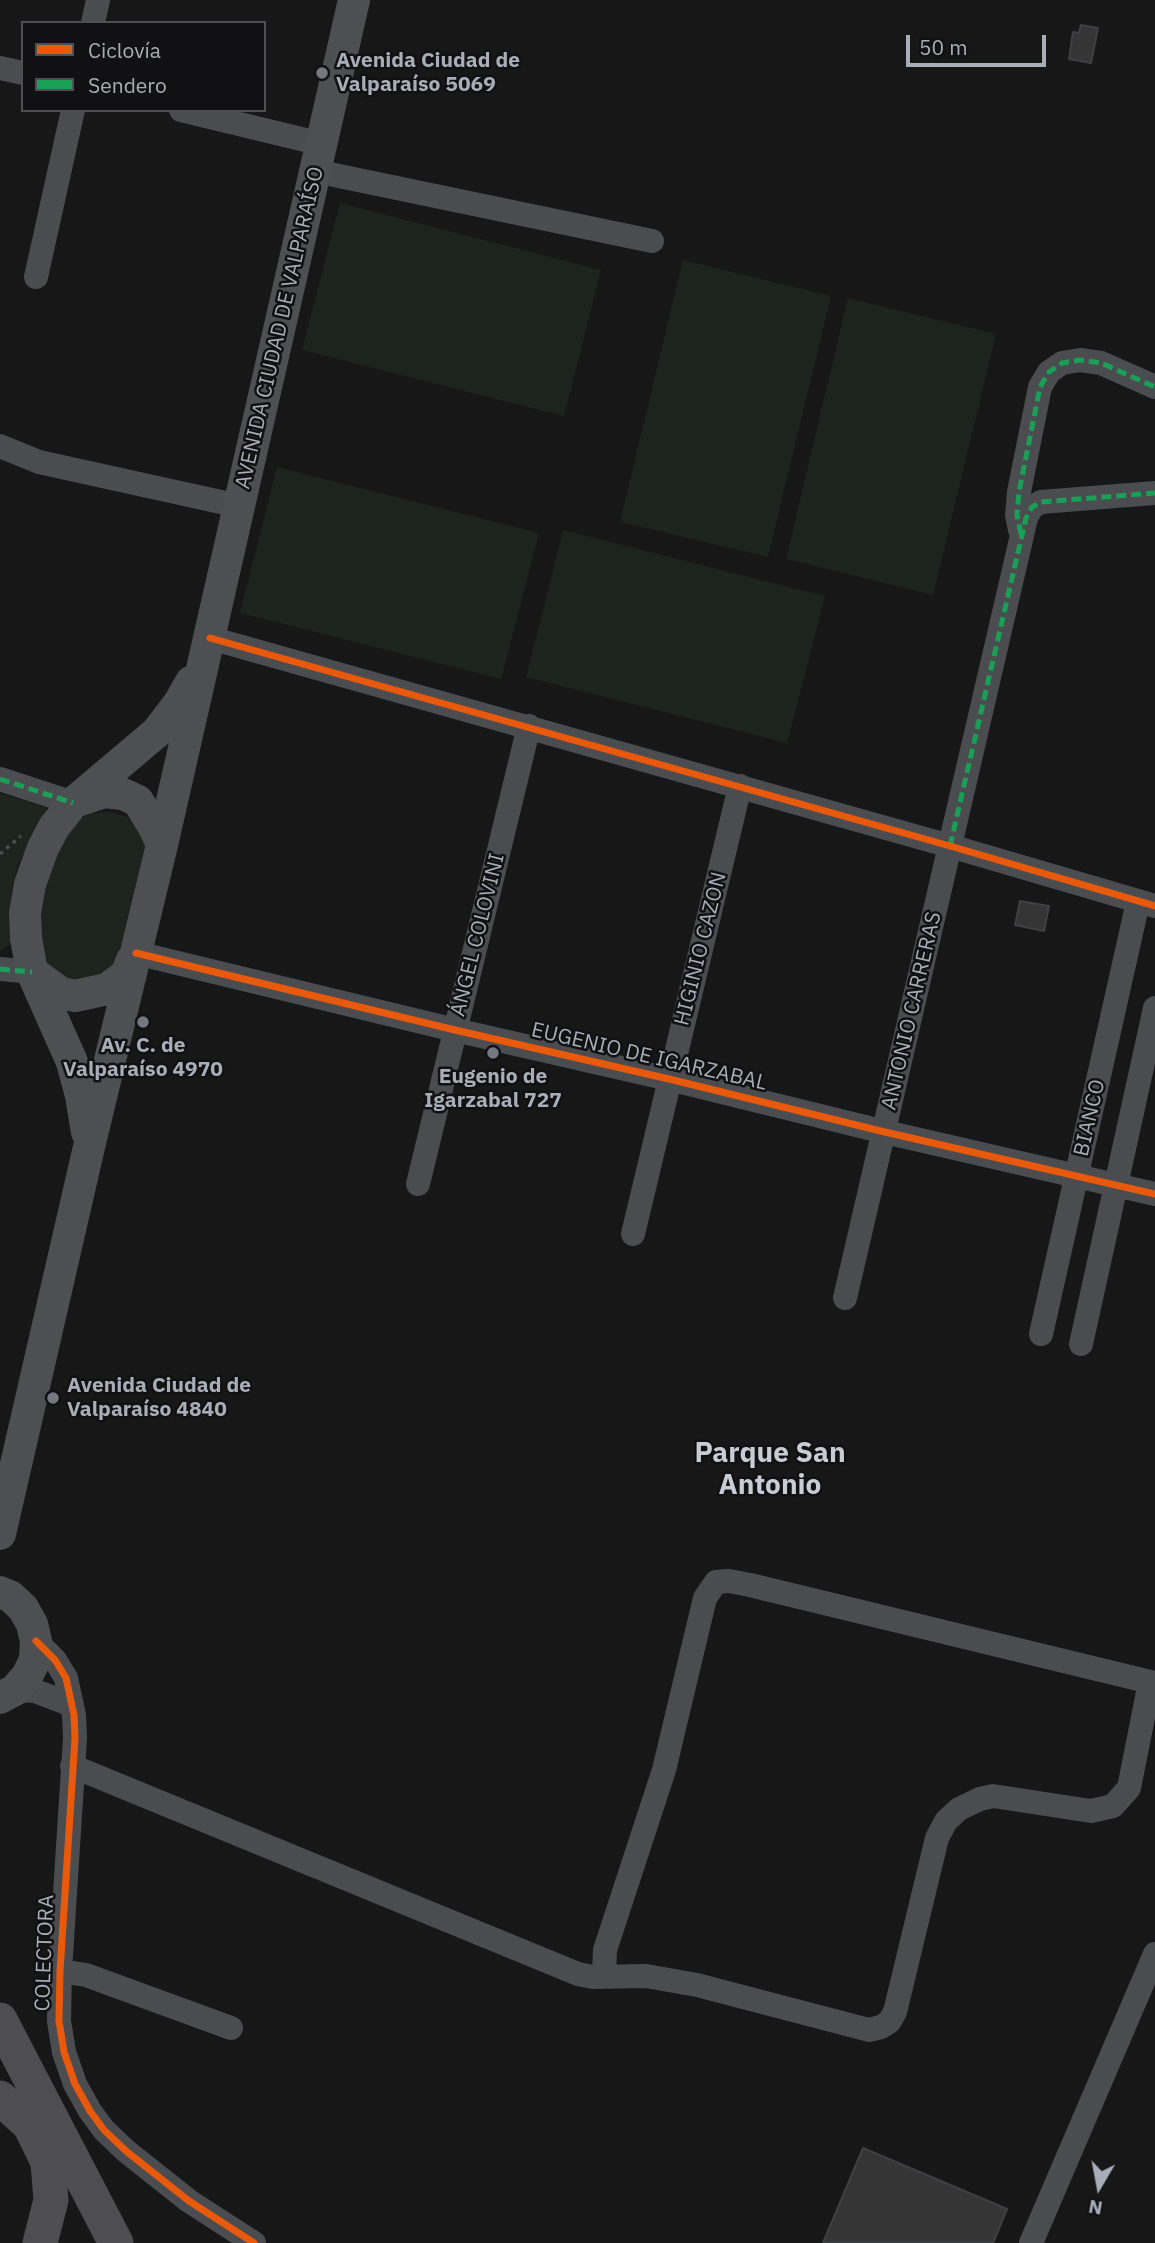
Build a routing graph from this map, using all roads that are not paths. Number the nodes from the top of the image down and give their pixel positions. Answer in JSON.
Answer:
{"nodes":[{"id":1,"x":98,"y":0,"type":"edge"},
{"id":2,"x":354,"y":0,"type":"edge"},
{"id":3,"x":93,"y":21,"type":"edge"},
{"id":4,"x":0,"y":68,"type":"edge"},
{"id":5,"x":21,"y":73,"type":"edge"},
{"id":6,"x":73,"y":112,"type":"edge"},
{"id":7,"x":187,"y":112,"type":"edge"},
{"id":8,"x":319,"y":158,"type":"junction"},
{"id":9,"x":652,"y":241,"type":"dead end"},
{"id":10,"x":36,"y":276,"type":"dead end"},
{"id":11,"x":1155,"y":387,"type":"edge"},
{"id":12,"x":0,"y":446,"type":"edge"},
{"id":13,"x":1155,"y":493,"type":"edge"},
{"id":14,"x":239,"y":506,"type":"junction"},
{"id":15,"x":1022,"y":537,"type":"junction"},
{"id":16,"x":207,"y":647,"type":"junction"},
{"id":17,"x":529,"y":726,"type":"junction"},
{"id":18,"x":0,"y":779,"type":"edge"},
{"id":19,"x":740,"y":786,"type":"junction"},
{"id":20,"x":73,"y":803,"type":"junction"},
{"id":21,"x":162,"y":845,"type":"junction"},
{"id":22,"x":950,"y":845,"type":"junction"},
{"id":23,"x":1147,"y":904,"type":"edge"},
{"id":24,"x":136,"y":953,"type":"junction"},
{"id":25,"x":0,"y":970,"type":"edge"},
{"id":26,"x":32,"y":972,"type":"junction"},
{"id":27,"x":1155,"y":1008,"type":"edge"},
{"id":28,"x":455,"y":1030,"type":"junction"},
{"id":29,"x":669,"y":1079,"type":"junction"},
{"id":30,"x":884,"y":1132,"type":"junction"},
{"id":31,"x":89,"y":1147,"type":"junction"},
{"id":32,"x":1077,"y":1176,"type":"junction"},
{"id":33,"x":418,"y":1184,"type":"dead end"},
{"id":34,"x":1115,"y":1184,"type":"junction"},
{"id":35,"x":1155,"y":1194,"type":"edge"},
{"id":36,"x":633,"y":1234,"type":"dead end"},
{"id":37,"x":845,"y":1298,"type":"dead end"},
{"id":38,"x":1041,"y":1334,"type":"dead end"},
{"id":39,"x":1081,"y":1344,"type":"dead end"},
{"id":40,"x":0,"y":1534,"type":"edge"},
{"id":41,"x":3,"y":1585,"type":"edge"},
{"id":42,"x":36,"y":1642,"type":"junction"},
{"id":43,"x":1153,"y":1682,"type":"edge"},
{"id":44,"x":7,"y":1694,"type":"edge"},
{"id":45,"x":72,"y":1705,"type":"junction"},
{"id":46,"x":72,"y":1766,"type":"junction"},
{"id":47,"x":1155,"y":1954,"type":"edge"},
{"id":48,"x":60,"y":1971,"type":"junction"},
{"id":49,"x":604,"y":1976,"type":"junction"},
{"id":50,"x":0,"y":2020,"type":"edge"},
{"id":51,"x":231,"y":2028,"type":"dead end"},
{"id":52,"x":0,"y":2098,"type":"edge"},
{"id":53,"x":40,"y":2243,"type":"edge"},
{"id":54,"x":116,"y":2243,"type":"edge"},
{"id":55,"x":254,"y":2243,"type":"edge"},
{"id":56,"x":1031,"y":2243,"type":"edge"}],
"edges":[{"from":1,"to":3,"type":"street"},
{"from":2,"to":8,"type":"main road","name":"AVENIDA CIUDAD DE VALPARAÍSO"},
{"from":4,"to":5,"type":"street"},
{"from":6,"to":10,"type":"street"},
{"from":7,"to":8,"type":"street"},
{"from":8,"to":9,"type":"street"},
{"from":8,"to":14,"type":"main road","name":"AVENIDA CIUDAD DE VALPARAÍSO"},
{"from":11,"to":15,"type":"street"},
{"from":12,"to":14,"type":"street"},
{"from":13,"to":15,"type":"street"},
{"from":14,"to":16,"type":"main road","name":"AVENIDA CIUDAD DE VALPARAÍSO"},
{"from":15,"to":22,"type":"street","name":"ANTONIO CARRERAS"},
{"from":16,"to":17,"type":"street"},
{"from":16,"to":20,"type":"main road","name":"AVENIDA CIUDAD DE VALPARAÍSO"},
{"from":16,"to":21,"type":"main road","name":"AVENIDA CIUDAD DE VALPARAÍSO"},
{"from":17,"to":19,"type":"street"},
{"from":17,"to":28,"type":"street","name":"ÁNGEL COLOVINI"},
{"from":18,"to":20,"type":"street"},
{"from":19,"to":22,"type":"street"},
{"from":19,"to":29,"type":"street","name":"HIGINIO CAZON"},
{"from":20,"to":21,"type":"main road"},
{"from":20,"to":26,"type":"main road","name":"AVENIDA CIUDAD DE VALPARAÍSO"},
{"from":21,"to":24,"type":"main road","name":"AVENIDA CIUDAD DE VALPARAÍSO"},
{"from":22,"to":23,"type":"street"},
{"from":22,"to":30,"type":"street","name":"ANTONIO CARRERAS"},
{"from":23,"to":32,"type":"street","name":"BIANCO"},
{"from":24,"to":26,"type":"main road"},
{"from":24,"to":28,"type":"street","name":"EUGENIO DE IGARZABAL"},
{"from":24,"to":31,"type":"main road","name":"AVENIDA CIUDAD DE VALPARAÍSO"},
{"from":25,"to":26,"type":"street"},
{"from":26,"to":31,"type":"main road","name":"AVENIDA CIUDAD DE VALPARAÍSO"},
{"from":27,"to":34,"type":"street"},
{"from":28,"to":29,"type":"street","name":"EUGENIO DE IGARZABAL"},
{"from":28,"to":33,"type":"street","name":"ÁNGEL COLOVINI"},
{"from":29,"to":30,"type":"street","name":"EUGENIO DE IGARZABAL"},
{"from":29,"to":36,"type":"street","name":"HIGINIO CAZON"},
{"from":30,"to":32,"type":"street","name":"EUGENIO DE IGARZABAL"},
{"from":30,"to":37,"type":"street","name":"ANTONIO CARRERAS"},
{"from":31,"to":40,"type":"main road","name":"AVENIDA CIUDAD DE VALPARAÍSO"},
{"from":32,"to":34,"type":"street","name":"EUGENIO DE IGARZABAL"},
{"from":32,"to":38,"type":"street","name":"BIANCO"},
{"from":34,"to":35,"type":"street","name":"EUGENIO DE IGARZABAL"},
{"from":34,"to":39,"type":"street"},
{"from":41,"to":42,"type":"main road"},
{"from":42,"to":44,"type":"main road"},
{"from":42,"to":45,"type":"street","name":"COLECTORA"},
{"from":43,"to":49,"type":"street"},
{"from":43,"to":49,"type":"street"},
{"from":44,"to":45,"type":"street"},
{"from":45,"to":46,"type":"street","name":"COLECTORA"},
{"from":46,"to":48,"type":"street","name":"COLECTORA"},
{"from":46,"to":49,"type":"street"},
{"from":47,"to":56,"type":"street"},
{"from":48,"to":51,"type":"street"},
{"from":48,"to":55,"type":"street","name":"COLECTORA"},
{"from":50,"to":54,"type":"highway"},
{"from":52,"to":53,"type":"highway"}]}
